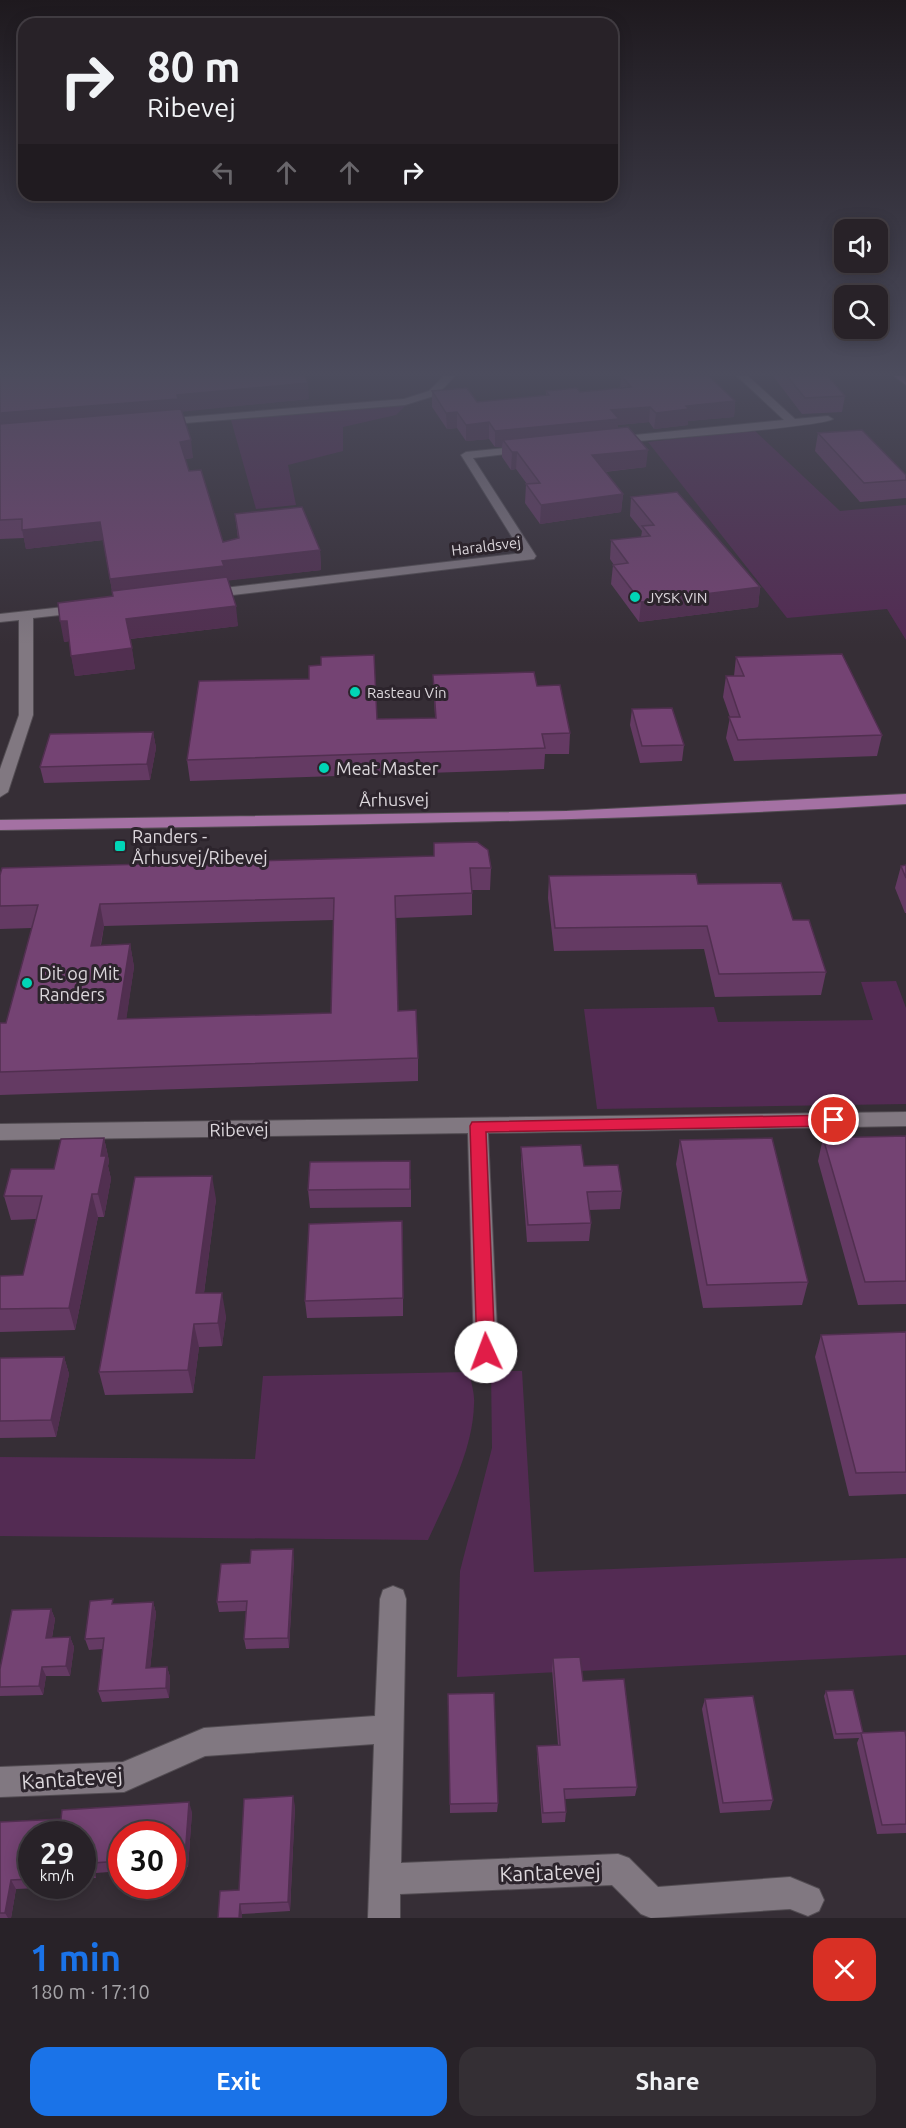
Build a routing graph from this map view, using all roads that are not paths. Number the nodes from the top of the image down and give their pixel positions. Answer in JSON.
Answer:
{"nodes":[{"id":1,"x":473,"y":466,"type":"edge"},
{"id":2,"x":192,"y":596,"type":"edge"},
{"id":3,"x":97,"y":607,"type":"edge"},
{"id":4,"x":26,"y":615,"type":"junction"},
{"id":5,"x":0,"y":618,"type":"edge"},
{"id":6,"x":0,"y":792,"type":"edge"},
{"id":7,"x":906,"y":799,"type":"edge"},
{"id":8,"x":789,"y":807,"type":"junction"},
{"id":9,"x":906,"y":810,"type":"edge"},
{"id":10,"x":0,"y":825,"type":"edge"},
{"id":11,"x":906,"y":1119,"type":"edge"},
{"id":12,"x":478,"y":1126,"type":"junction"},
{"id":13,"x":0,"y":1132,"type":"edge"},
{"id":14,"x":486,"y":1352,"type":"dead end"},
{"id":15,"x":393,"y":1599,"type":"dead end"},
{"id":16,"x":389,"y":1729,"type":"junction"},
{"id":17,"x":0,"y":1782,"type":"edge"},
{"id":18,"x":385,"y":1880,"type":"junction"},
{"id":19,"x":808,"y":1900,"type":"dead end"},
{"id":20,"x":384,"y":1918,"type":"edge"}],
"edges":[{"from":1,"to":2,"type":"street","name":"Haraldsvej"},
{"from":3,"to":4,"type":"street"},
{"from":4,"to":5,"type":"street"},
{"from":4,"to":6,"type":"street"},
{"from":7,"to":8,"type":"main road","name":"Århusvej"},
{"from":8,"to":9,"type":"main road","name":"Århusvej"},
{"from":8,"to":10,"type":"main road","name":"Århusvej"},
{"from":11,"to":12,"type":"street","name":"Ribevej"},
{"from":12,"to":13,"type":"street","name":"Ribevej"},
{"from":12,"to":14,"type":"street"},
{"from":15,"to":16,"type":"street"},
{"from":16,"to":17,"type":"street","name":"Kantatevej"},
{"from":16,"to":18,"type":"street"},
{"from":18,"to":19,"type":"street","name":"Kantatevej"},
{"from":18,"to":20,"type":"street"}]}
